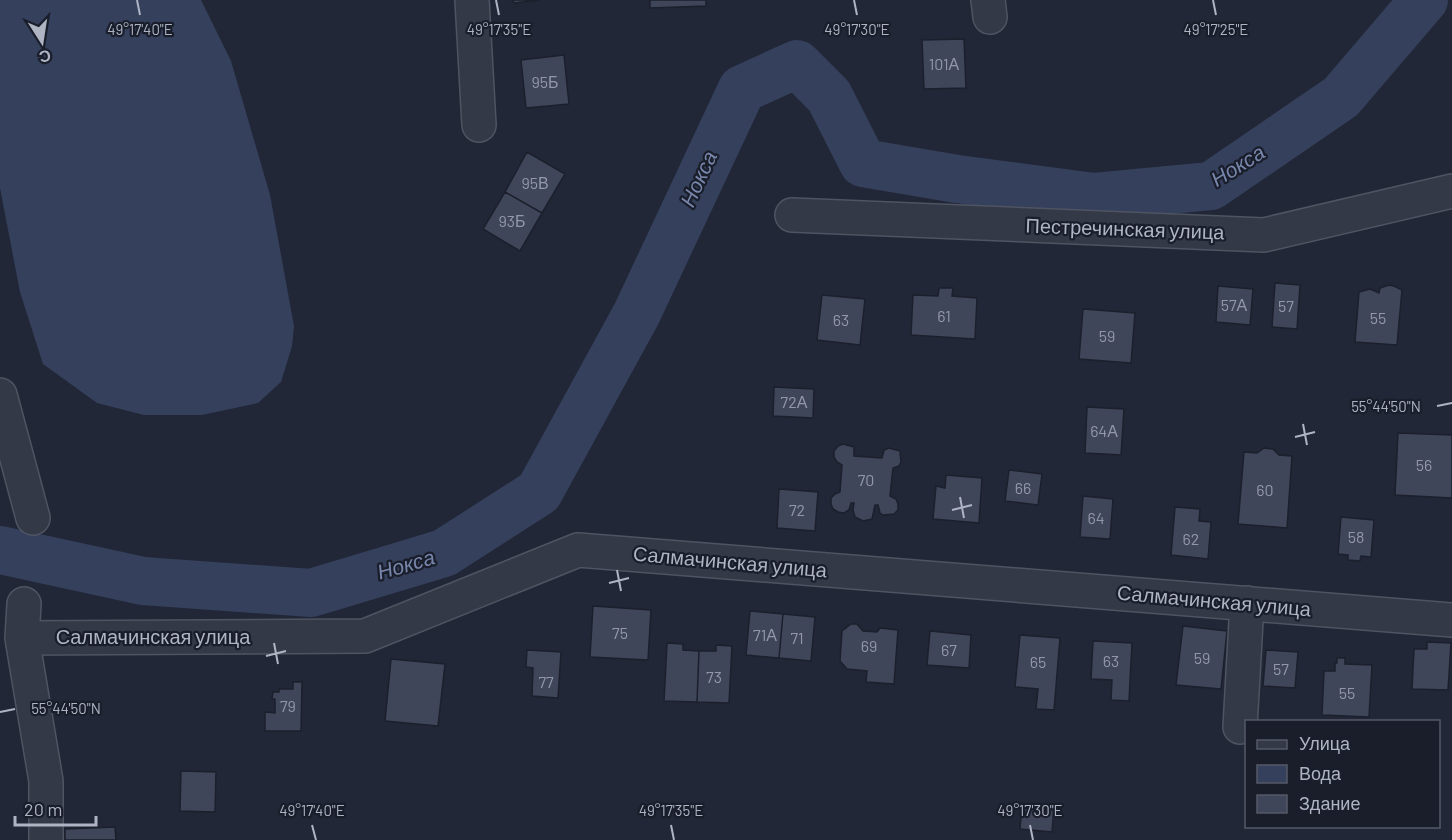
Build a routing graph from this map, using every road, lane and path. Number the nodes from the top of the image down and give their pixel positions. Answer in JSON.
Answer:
{"nodes":[{"id":1,"x":472,"y":0,"type":"edge"},
{"id":2,"x":478,"y":125,"type":"dead end"},
{"id":3,"x":1452,"y":191,"type":"edge"},
{"id":4,"x":792,"y":215,"type":"dead end"},
{"id":5,"x":0,"y":395,"type":"edge"},
{"id":6,"x":33,"y":518,"type":"dead end"},
{"id":7,"x":1247,"y":603,"type":"junction"},
{"id":8,"x":24,"y":604,"type":"dead end"},
{"id":9,"x":1452,"y":620,"type":"edge"},
{"id":10,"x":22,"y":638,"type":"junction"},
{"id":11,"x":1240,"y":727,"type":"dead end"},
{"id":12,"x":46,"y":840,"type":"edge"}],
"edges":[{"from":1,"to":2,"type":"street"},
{"from":3,"to":4,"type":"street","name":"Пестречинская улица"},
{"from":5,"to":6,"type":"street"},
{"from":7,"to":9,"type":"street","name":"Салмачинская улица"},
{"from":7,"to":10,"type":"street","name":"Салмачинская улица"},
{"from":7,"to":11,"type":"street"},
{"from":8,"to":10,"type":"street"},
{"from":10,"to":12,"type":"street"}]}
